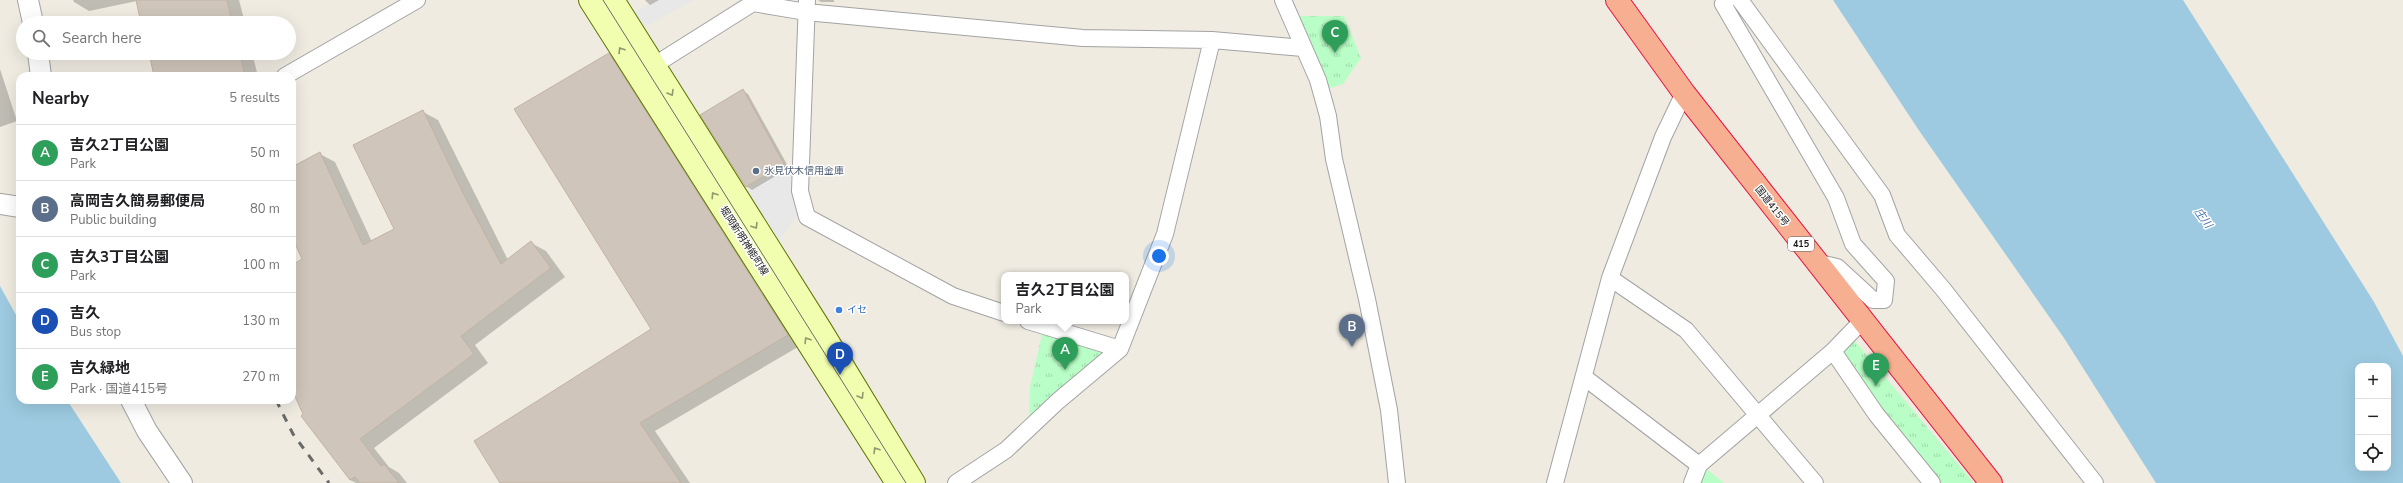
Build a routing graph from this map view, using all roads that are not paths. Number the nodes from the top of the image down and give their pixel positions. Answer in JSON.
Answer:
{"nodes":[{"id":1,"x":28,"y":0,"type":"edge"},
{"id":2,"x":416,"y":0,"type":"edge"},
{"id":3,"x":590,"y":0,"type":"edge"},
{"id":4,"x":613,"y":0,"type":"edge"},
{"id":5,"x":1283,"y":0,"type":"edge"},
{"id":6,"x":1617,"y":0,"type":"edge"},
{"id":7,"x":1726,"y":0,"type":"edge"},
{"id":8,"x":1740,"y":0,"type":"edge"},
{"id":9,"x":752,"y":2,"type":"edge"},
{"id":10,"x":806,"y":6,"type":"edge"},
{"id":11,"x":31,"y":16,"type":"edge"},
{"id":12,"x":1212,"y":40,"type":"junction"},
{"id":13,"x":1303,"y":48,"type":"junction"},
{"id":14,"x":39,"y":60,"type":"edge"},
{"id":15,"x":646,"y":70,"type":"junction"},
{"id":16,"x":40,"y":72,"type":"edge"},
{"id":17,"x":292,"y":72,"type":"edge"},
{"id":18,"x":1684,"y":93,"type":"junction"},
{"id":19,"x":0,"y":204,"type":"edge"},
{"id":20,"x":16,"y":206,"type":"edge"},
{"id":21,"x":1815,"y":262,"type":"junction"},
{"id":22,"x":1610,"y":278,"type":"junction"},
{"id":23,"x":1001,"y":312,"type":"edge"},
{"id":24,"x":1863,"y":320,"type":"junction"},
{"id":25,"x":1038,"y":324,"type":"edge"},
{"id":26,"x":1120,"y":349,"type":"junction"},
{"id":27,"x":1833,"y":351,"type":"junction"},
{"id":28,"x":1584,"y":377,"type":"junction"},
{"id":29,"x":133,"y":404,"type":"edge"},
{"id":30,"x":1757,"y":415,"type":"junction"},
{"id":31,"x":1699,"y":465,"type":"junction"},
{"id":32,"x":182,"y":483,"type":"edge"},
{"id":33,"x":897,"y":483,"type":"edge"},
{"id":34,"x":914,"y":483,"type":"edge"},
{"id":35,"x":956,"y":483,"type":"edge"},
{"id":36,"x":1397,"y":483,"type":"edge"},
{"id":37,"x":1555,"y":483,"type":"edge"},
{"id":38,"x":1692,"y":483,"type":"edge"},
{"id":39,"x":1815,"y":483,"type":"edge"},
{"id":40,"x":1932,"y":483,"type":"edge"},
{"id":41,"x":1991,"y":483,"type":"edge"},
{"id":42,"x":2094,"y":483,"type":"edge"}],
"edges":[{"from":1,"to":11,"type":"street"},
{"from":2,"to":17,"type":"street"},
{"from":15,"to":3,"type":"main road","name":"堀岡新明神能町線","one_way":true},
{"from":4,"to":15,"type":"main road","name":"堀岡新明神能町線"},
{"from":5,"to":13,"type":"street"},
{"from":6,"to":18,"type":"highway","name":"国道415号","number":"415"},
{"from":7,"to":21,"type":"street"},
{"from":8,"to":42,"type":"street"},
{"from":9,"to":10,"type":"street"},
{"from":9,"to":15,"type":"street"},
{"from":10,"to":12,"type":"street"},
{"from":10,"to":23,"type":"street"},
{"from":12,"to":13,"type":"street"},
{"from":12,"to":26,"type":"street"},
{"from":13,"to":36,"type":"street"},
{"from":14,"to":16,"type":"street"},
{"from":33,"to":15,"type":"main road","name":"堀岡新明神能町線","one_way":true},
{"from":15,"to":34,"type":"main road","name":"堀岡新明神能町線","one_way":true},
{"from":18,"to":21,"type":"highway","name":"国道415号","number":"415"},
{"from":18,"to":22,"type":"street"},
{"from":19,"to":20,"type":"street"},
{"from":21,"to":24,"type":"highway","name":"国道415号","number":"415"},
{"from":22,"to":28,"type":"street"},
{"from":22,"to":30,"type":"street"},
{"from":24,"to":27,"type":"street"},
{"from":24,"to":41,"type":"highway","name":"国道415号","number":"415"},
{"from":25,"to":26,"type":"street"},
{"from":26,"to":35,"type":"street"},
{"from":27,"to":30,"type":"street"},
{"from":27,"to":40,"type":"street"},
{"from":28,"to":31,"type":"street"},
{"from":28,"to":37,"type":"street"},
{"from":29,"to":32,"type":"street"},
{"from":30,"to":31,"type":"street"},
{"from":30,"to":39,"type":"street"},
{"from":31,"to":38,"type":"street"}]}
